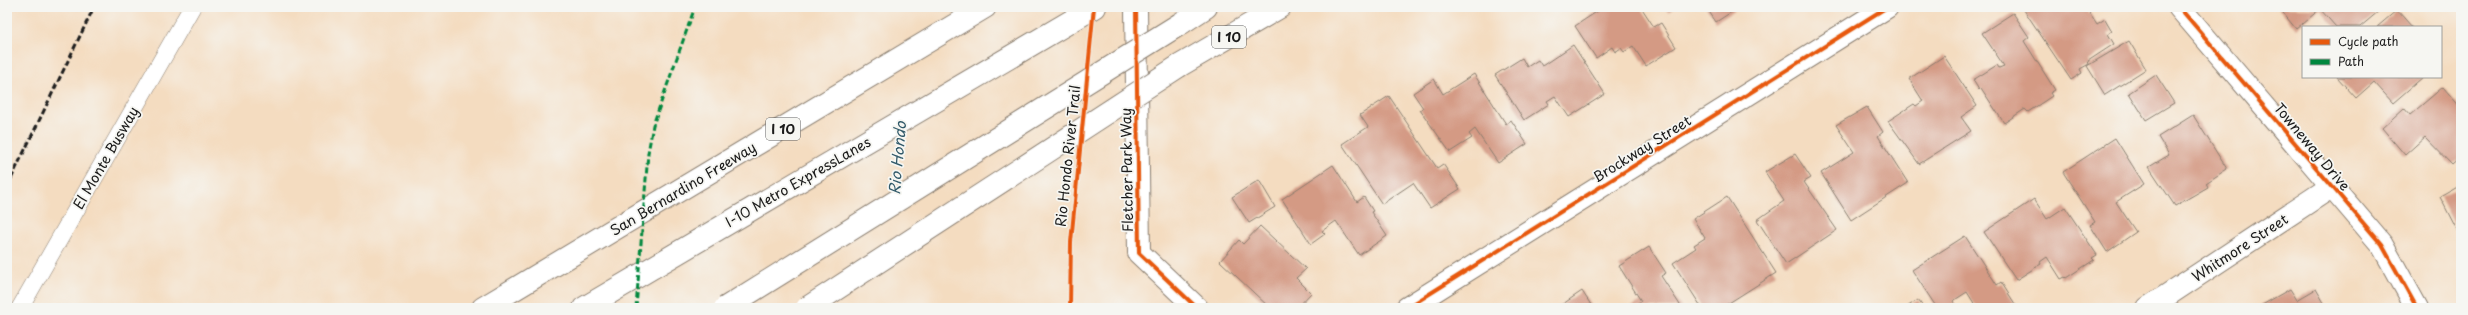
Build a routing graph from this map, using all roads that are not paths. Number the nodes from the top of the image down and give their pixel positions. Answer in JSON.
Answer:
{"nodes":[{"id":1,"x":192,"y":7,"type":"edge"},
{"id":2,"x":985,"y":7,"type":"edge"},
{"id":3,"x":1095,"y":7,"type":"edge"},
{"id":4,"x":1136,"y":7,"type":"edge"},
{"id":5,"x":1206,"y":7,"type":"edge"},
{"id":6,"x":1280,"y":7,"type":"edge"},
{"id":7,"x":1888,"y":7,"type":"edge"},
{"id":8,"x":2179,"y":7,"type":"edge"},
{"id":9,"x":2331,"y":187,"type":"junction"},
{"id":10,"x":20,"y":308,"type":"edge"},
{"id":11,"x":483,"y":308,"type":"edge"},
{"id":12,"x":584,"y":308,"type":"edge"},
{"id":13,"x":725,"y":308,"type":"edge"},
{"id":14,"x":807,"y":308,"type":"edge"},
{"id":15,"x":1197,"y":308,"type":"edge"},
{"id":16,"x":1408,"y":308,"type":"edge"},
{"id":17,"x":2148,"y":308,"type":"edge"},
{"id":18,"x":2417,"y":308,"type":"edge"}],
"edges":[{"from":1,"to":10,"type":"lane","name":"El Monte Busway"},
{"from":2,"to":11,"type":"main road","name":"San Bernardino Freeway","number":"I 10"},
{"from":3,"to":12,"type":"main road","name":"I-10 Metro ExpressLanes"},
{"from":4,"to":15,"type":"main road","name":"Fletcher Park Way"},
{"from":5,"to":13,"type":"main road","bridge":true},
{"from":6,"to":14,"type":"main road","number":"I 10","bridge":true},
{"from":7,"to":16,"type":"main road","name":"Brockway Street"},
{"from":8,"to":9,"type":"main road","name":"Towneway Drive"},
{"from":9,"to":17,"type":"main road","name":"Whitmore Street"},
{"from":9,"to":18,"type":"main road","name":"Towneway Drive"}]}
